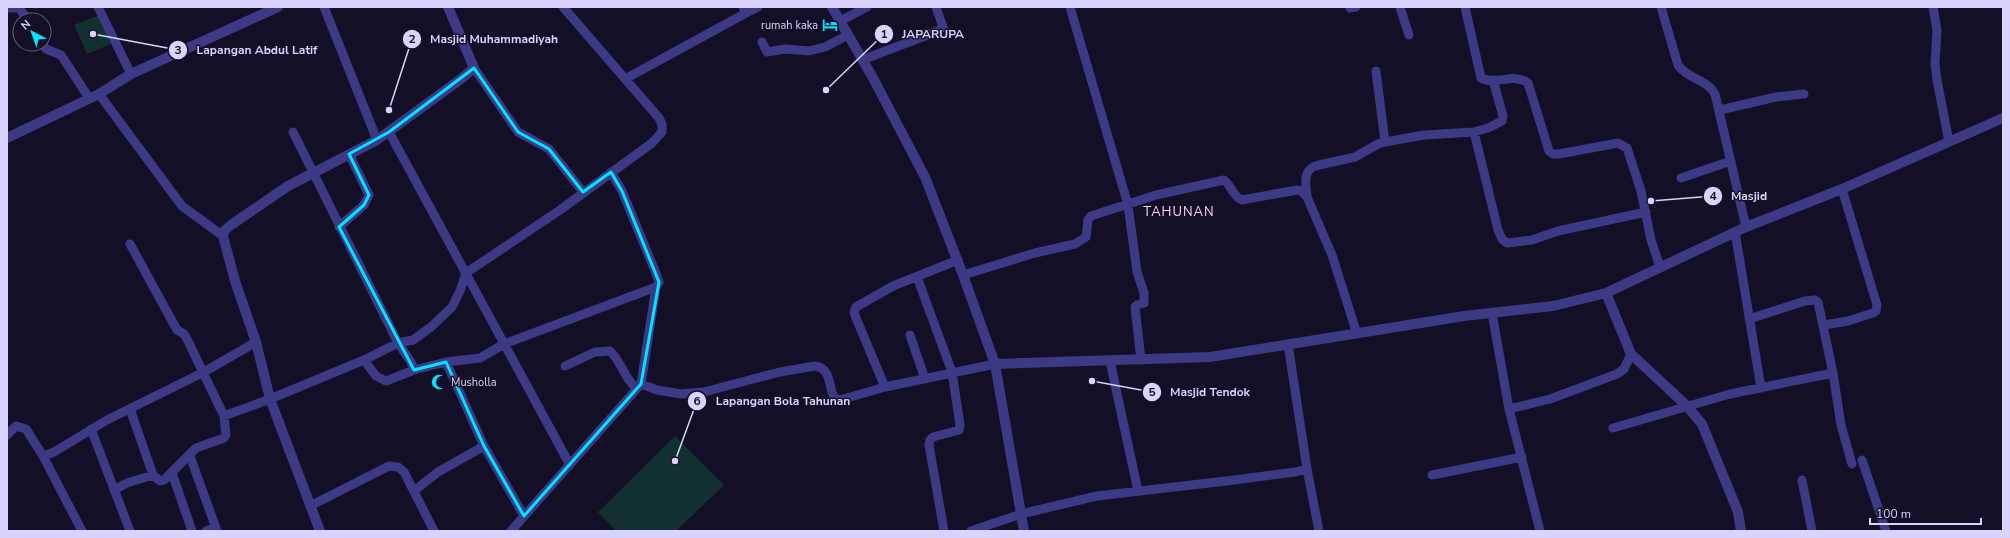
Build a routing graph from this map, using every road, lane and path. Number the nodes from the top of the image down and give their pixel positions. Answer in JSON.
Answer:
{"nodes":[{"id":1,"x":98,"y":7,"type":"edge"},
{"id":2,"x":278,"y":7,"type":"edge"},
{"id":3,"x":324,"y":7,"type":"edge"},
{"id":4,"x":448,"y":7,"type":"edge"},
{"id":5,"x":563,"y":7,"type":"edge"},
{"id":6,"x":758,"y":7,"type":"edge"},
{"id":7,"x":832,"y":7,"type":"edge"},
{"id":8,"x":867,"y":7,"type":"edge"},
{"id":9,"x":936,"y":7,"type":"edge"},
{"id":10,"x":1070,"y":7,"type":"edge"},
{"id":11,"x":1400,"y":7,"type":"edge"},
{"id":12,"x":1465,"y":7,"type":"edge"},
{"id":13,"x":1661,"y":7,"type":"edge"},
{"id":14,"x":1933,"y":7,"type":"edge"},
{"id":15,"x":7,"y":8,"type":"edge"},
{"id":16,"x":745,"y":10,"type":"edge"},
{"id":17,"x":22,"y":12,"type":"edge"},
{"id":18,"x":840,"y":21,"type":"junction"},
{"id":19,"x":848,"y":35,"type":"junction"},
{"id":20,"x":1409,"y":35,"type":"dead end"},
{"id":21,"x":762,"y":42,"type":"dead end"},
{"id":22,"x":52,"y":51,"type":"edge"},
{"id":23,"x":862,"y":60,"type":"junction"},
{"id":24,"x":474,"y":68,"type":"junction"},
{"id":25,"x":1376,"y":71,"type":"dead end"},
{"id":26,"x":131,"y":74,"type":"junction"},
{"id":27,"x":625,"y":79,"type":"junction"},
{"id":28,"x":1492,"y":80,"type":"junction"},
{"id":29,"x":99,"y":94,"type":"junction"},
{"id":30,"x":1804,"y":94,"type":"dead end"},
{"id":31,"x":89,"y":98,"type":"junction"},
{"id":32,"x":1720,"y":110,"type":"junction"},
{"id":33,"x":2003,"y":118,"type":"edge"},
{"id":34,"x":293,"y":132,"type":"dead end"},
{"id":35,"x":389,"y":132,"type":"junction"},
{"id":36,"x":1474,"y":132,"type":"junction"},
{"id":37,"x":7,"y":138,"type":"edge"},
{"id":38,"x":377,"y":140,"type":"junction"},
{"id":39,"x":1385,"y":142,"type":"junction"},
{"id":40,"x":1950,"y":142,"type":"junction"},
{"id":41,"x":349,"y":154,"type":"junction"},
{"id":42,"x":1731,"y":161,"type":"junction"},
{"id":43,"x":611,"y":172,"type":"junction"},
{"id":44,"x":314,"y":173,"type":"junction"},
{"id":45,"x":1681,"y":178,"type":"dead end"},
{"id":46,"x":1842,"y":189,"type":"junction"},
{"id":47,"x":583,"y":192,"type":"junction"},
{"id":48,"x":1307,"y":197,"type":"junction"},
{"id":49,"x":1128,"y":205,"type":"junction"},
{"id":50,"x":1646,"y":212,"type":"junction"},
{"id":51,"x":1746,"y":226,"type":"junction"},
{"id":52,"x":339,"y":227,"type":"junction"},
{"id":53,"x":1735,"y":232,"type":"junction"},
{"id":54,"x":223,"y":236,"type":"junction"},
{"id":55,"x":130,"y":244,"type":"dead end"},
{"id":56,"x":958,"y":260,"type":"junction"},
{"id":57,"x":1660,"y":267,"type":"junction"},
{"id":58,"x":466,"y":273,"type":"junction"},
{"id":59,"x":963,"y":275,"type":"junction"},
{"id":60,"x":917,"y":277,"type":"junction"},
{"id":61,"x":656,"y":287,"type":"junction"},
{"id":62,"x":1606,"y":293,"type":"junction"},
{"id":63,"x":1492,"y":313,"type":"junction"},
{"id":64,"x":1749,"y":319,"type":"junction"},
{"id":65,"x":1824,"y":325,"type":"junction"},
{"id":66,"x":1357,"y":334,"type":"junction"},
{"id":67,"x":910,"y":335,"type":"dead end"},
{"id":68,"x":256,"y":342,"type":"junction"},
{"id":69,"x":398,"y":343,"type":"junction"},
{"id":70,"x":504,"y":344,"type":"junction"},
{"id":71,"x":1288,"y":344,"type":"junction"},
{"id":72,"x":1631,"y":354,"type":"junction"},
{"id":73,"x":364,"y":360,"type":"junction"},
{"id":74,"x":1141,"y":360,"type":"junction"},
{"id":75,"x":1110,"y":361,"type":"junction"},
{"id":76,"x":446,"y":362,"type":"junction"},
{"id":77,"x":995,"y":364,"type":"junction"},
{"id":78,"x":565,"y":366,"type":"dead end"},
{"id":79,"x":414,"y":370,"type":"junction"},
{"id":80,"x":204,"y":372,"type":"junction"},
{"id":81,"x":952,"y":372,"type":"junction"},
{"id":82,"x":1833,"y":373,"type":"junction"},
{"id":83,"x":925,"y":379,"type":"junction"},
{"id":84,"x":639,"y":386,"type":"junction"},
{"id":85,"x":885,"y":387,"type":"junction"},
{"id":86,"x":1761,"y":388,"type":"junction"},
{"id":87,"x":270,"y":399,"type":"junction"},
{"id":88,"x":1687,"y":406,"type":"junction"},
{"id":89,"x":130,"y":409,"type":"junction"},
{"id":90,"x":1509,"y":409,"type":"junction"},
{"id":91,"x":224,"y":416,"type":"junction"},
{"id":92,"x":1613,"y":428,"type":"dead end"},
{"id":93,"x":91,"y":429,"type":"junction"},
{"id":94,"x":7,"y":434,"type":"edge"},
{"id":95,"x":484,"y":446,"type":"junction"},
{"id":96,"x":43,"y":456,"type":"junction"},
{"id":97,"x":190,"y":456,"type":"junction"},
{"id":98,"x":1522,"y":457,"type":"junction"},
{"id":99,"x":1862,"y":460,"type":"dead end"},
{"id":100,"x":1852,"y":464,"type":"dead end"},
{"id":101,"x":570,"y":465,"type":"junction"},
{"id":102,"x":1307,"y":469,"type":"junction"},
{"id":103,"x":172,"y":473,"type":"junction"},
{"id":104,"x":153,"y":475,"type":"junction"},
{"id":105,"x":1432,"y":475,"type":"dead end"},
{"id":106,"x":1802,"y":480,"type":"dead end"},
{"id":107,"x":114,"y":490,"type":"junction"},
{"id":108,"x":414,"y":491,"type":"junction"},
{"id":109,"x":1138,"y":491,"type":"junction"},
{"id":110,"x":310,"y":506,"type":"junction"},
{"id":111,"x":1021,"y":514,"type":"junction"},
{"id":112,"x":524,"y":516,"type":"junction"},
{"id":113,"x":216,"y":529,"type":"edge"},
{"id":114,"x":82,"y":531,"type":"edge"},
{"id":115,"x":130,"y":531,"type":"edge"},
{"id":116,"x":192,"y":531,"type":"edge"},
{"id":117,"x":206,"y":531,"type":"edge"},
{"id":118,"x":320,"y":531,"type":"edge"},
{"id":119,"x":434,"y":531,"type":"edge"},
{"id":120,"x":512,"y":531,"type":"edge"},
{"id":121,"x":944,"y":531,"type":"edge"},
{"id":122,"x":971,"y":531,"type":"edge"},
{"id":123,"x":1024,"y":531,"type":"edge"},
{"id":124,"x":1320,"y":531,"type":"edge"},
{"id":125,"x":1540,"y":531,"type":"edge"},
{"id":126,"x":1741,"y":531,"type":"edge"},
{"id":127,"x":1812,"y":531,"type":"edge"},
{"id":128,"x":1886,"y":531,"type":"edge"}],
"edges":[{"from":1,"to":26,"type":"street"},
{"from":2,"to":26,"type":"street"},
{"from":3,"to":38,"type":"street"},
{"from":4,"to":24,"type":"street"},
{"from":5,"to":27,"type":"street"},
{"from":6,"to":16,"type":"street"},
{"from":7,"to":18,"type":"street"},
{"from":8,"to":18,"type":"street"},
{"from":9,"to":23,"type":"street"},
{"from":10,"to":49,"type":"street"},
{"from":11,"to":20,"type":"street"},
{"from":12,"to":28,"type":"street"},
{"from":13,"to":32,"type":"street"},
{"from":14,"to":40,"type":"street"},
{"from":15,"to":17,"type":"street"},
{"from":16,"to":27,"type":"street"},
{"from":18,"to":19,"type":"street"},
{"from":19,"to":21,"type":"street"},
{"from":19,"to":23,"type":"street"},
{"from":22,"to":31,"type":"street"},
{"from":23,"to":56,"type":"street"},
{"from":24,"to":35,"type":"street"},
{"from":24,"to":47,"type":"street"},
{"from":25,"to":39,"type":"street"},
{"from":26,"to":29,"type":"street"},
{"from":27,"to":43,"type":"street"},
{"from":28,"to":36,"type":"street"},
{"from":28,"to":50,"type":"street"},
{"from":29,"to":31,"type":"street"},
{"from":29,"to":54,"type":"street"},
{"from":30,"to":32,"type":"street"},
{"from":31,"to":37,"type":"street"},
{"from":32,"to":42,"type":"street"},
{"from":33,"to":40,"type":"street"},
{"from":34,"to":44,"type":"street"},
{"from":35,"to":38,"type":"street"},
{"from":35,"to":58,"type":"street"},
{"from":36,"to":39,"type":"street"},
{"from":36,"to":50,"type":"street"},
{"from":38,"to":41,"type":"street"},
{"from":39,"to":48,"type":"street"},
{"from":40,"to":46,"type":"street"},
{"from":41,"to":44,"type":"street"},
{"from":41,"to":52,"type":"street"},
{"from":42,"to":45,"type":"street"},
{"from":42,"to":51,"type":"street"},
{"from":43,"to":47,"type":"street"},
{"from":43,"to":61,"type":"street"},
{"from":44,"to":52,"type":"street"},
{"from":44,"to":54,"type":"street"},
{"from":46,"to":51,"type":"street"},
{"from":46,"to":65,"type":"street"},
{"from":47,"to":58,"type":"street"},
{"from":48,"to":49,"type":"street"},
{"from":48,"to":66,"type":"street"},
{"from":49,"to":59,"type":"street"},
{"from":49,"to":74,"type":"street"},
{"from":50,"to":57,"type":"street"},
{"from":51,"to":53,"type":"street"},
{"from":52,"to":69,"type":"street"},
{"from":53,"to":57,"type":"street"},
{"from":53,"to":64,"type":"street"},
{"from":54,"to":68,"type":"street"},
{"from":55,"to":80,"type":"street"},
{"from":56,"to":59,"type":"street"},
{"from":56,"to":60,"type":"street"},
{"from":57,"to":62,"type":"street"},
{"from":58,"to":69,"type":"street"},
{"from":58,"to":70,"type":"street"},
{"from":59,"to":77,"type":"street"},
{"from":60,"to":81,"type":"street"},
{"from":60,"to":85,"type":"street"},
{"from":61,"to":70,"type":"street"},
{"from":61,"to":84,"type":"street"},
{"from":62,"to":63,"type":"street"},
{"from":62,"to":72,"type":"street"},
{"from":63,"to":66,"type":"street"},
{"from":63,"to":90,"type":"street"},
{"from":64,"to":65,"type":"street"},
{"from":64,"to":86,"type":"street"},
{"from":65,"to":82,"type":"street"},
{"from":66,"to":71,"type":"street"},
{"from":67,"to":83,"type":"street"},
{"from":68,"to":80,"type":"street"},
{"from":68,"to":87,"type":"street"},
{"from":69,"to":73,"type":"street"},
{"from":69,"to":79,"type":"street"},
{"from":70,"to":76,"type":"street"},
{"from":70,"to":101,"type":"street"},
{"from":71,"to":74,"type":"street"},
{"from":71,"to":102,"type":"street"},
{"from":72,"to":88,"type":"street"},
{"from":72,"to":90,"type":"street"},
{"from":73,"to":79,"type":"street"},
{"from":73,"to":87,"type":"street"},
{"from":74,"to":75,"type":"street"},
{"from":75,"to":77,"type":"street"},
{"from":75,"to":109,"type":"street"},
{"from":76,"to":79,"type":"street"},
{"from":76,"to":95,"type":"street"},
{"from":77,"to":81,"type":"street"},
{"from":77,"to":111,"type":"street"},
{"from":78,"to":84,"type":"street"},
{"from":80,"to":89,"type":"street"},
{"from":80,"to":91,"type":"street"},
{"from":81,"to":83,"type":"street"},
{"from":81,"to":121,"type":"street"},
{"from":82,"to":86,"type":"street"},
{"from":82,"to":100,"type":"street"},
{"from":83,"to":85,"type":"street"},
{"from":84,"to":85,"type":"street"},
{"from":84,"to":101,"type":"street"},
{"from":86,"to":88,"type":"street"},
{"from":87,"to":91,"type":"street"},
{"from":87,"to":110,"type":"street"},
{"from":88,"to":92,"type":"street"},
{"from":88,"to":126,"type":"street"},
{"from":89,"to":93,"type":"street"},
{"from":89,"to":104,"type":"street"},
{"from":90,"to":98,"type":"street"},
{"from":91,"to":97,"type":"street"},
{"from":93,"to":96,"type":"street"},
{"from":93,"to":107,"type":"street"},
{"from":94,"to":96,"type":"street"},
{"from":95,"to":108,"type":"street"},
{"from":95,"to":112,"type":"street"},
{"from":96,"to":114,"type":"street"},
{"from":97,"to":103,"type":"street"},
{"from":97,"to":113,"type":"street"},
{"from":98,"to":105,"type":"street"},
{"from":98,"to":125,"type":"street"},
{"from":99,"to":128,"type":"street"},
{"from":101,"to":112,"type":"street"},
{"from":102,"to":109,"type":"street"},
{"from":102,"to":124,"type":"street"},
{"from":103,"to":104,"type":"street"},
{"from":103,"to":116,"type":"street"},
{"from":104,"to":107,"type":"street"},
{"from":106,"to":127,"type":"street"},
{"from":107,"to":115,"type":"street"},
{"from":108,"to":110,"type":"street"},
{"from":108,"to":119,"type":"street"},
{"from":109,"to":111,"type":"street"},
{"from":110,"to":118,"type":"street"},
{"from":111,"to":122,"type":"street"},
{"from":111,"to":123,"type":"street"},
{"from":112,"to":120,"type":"street"},
{"from":113,"to":117,"type":"street"}]}
